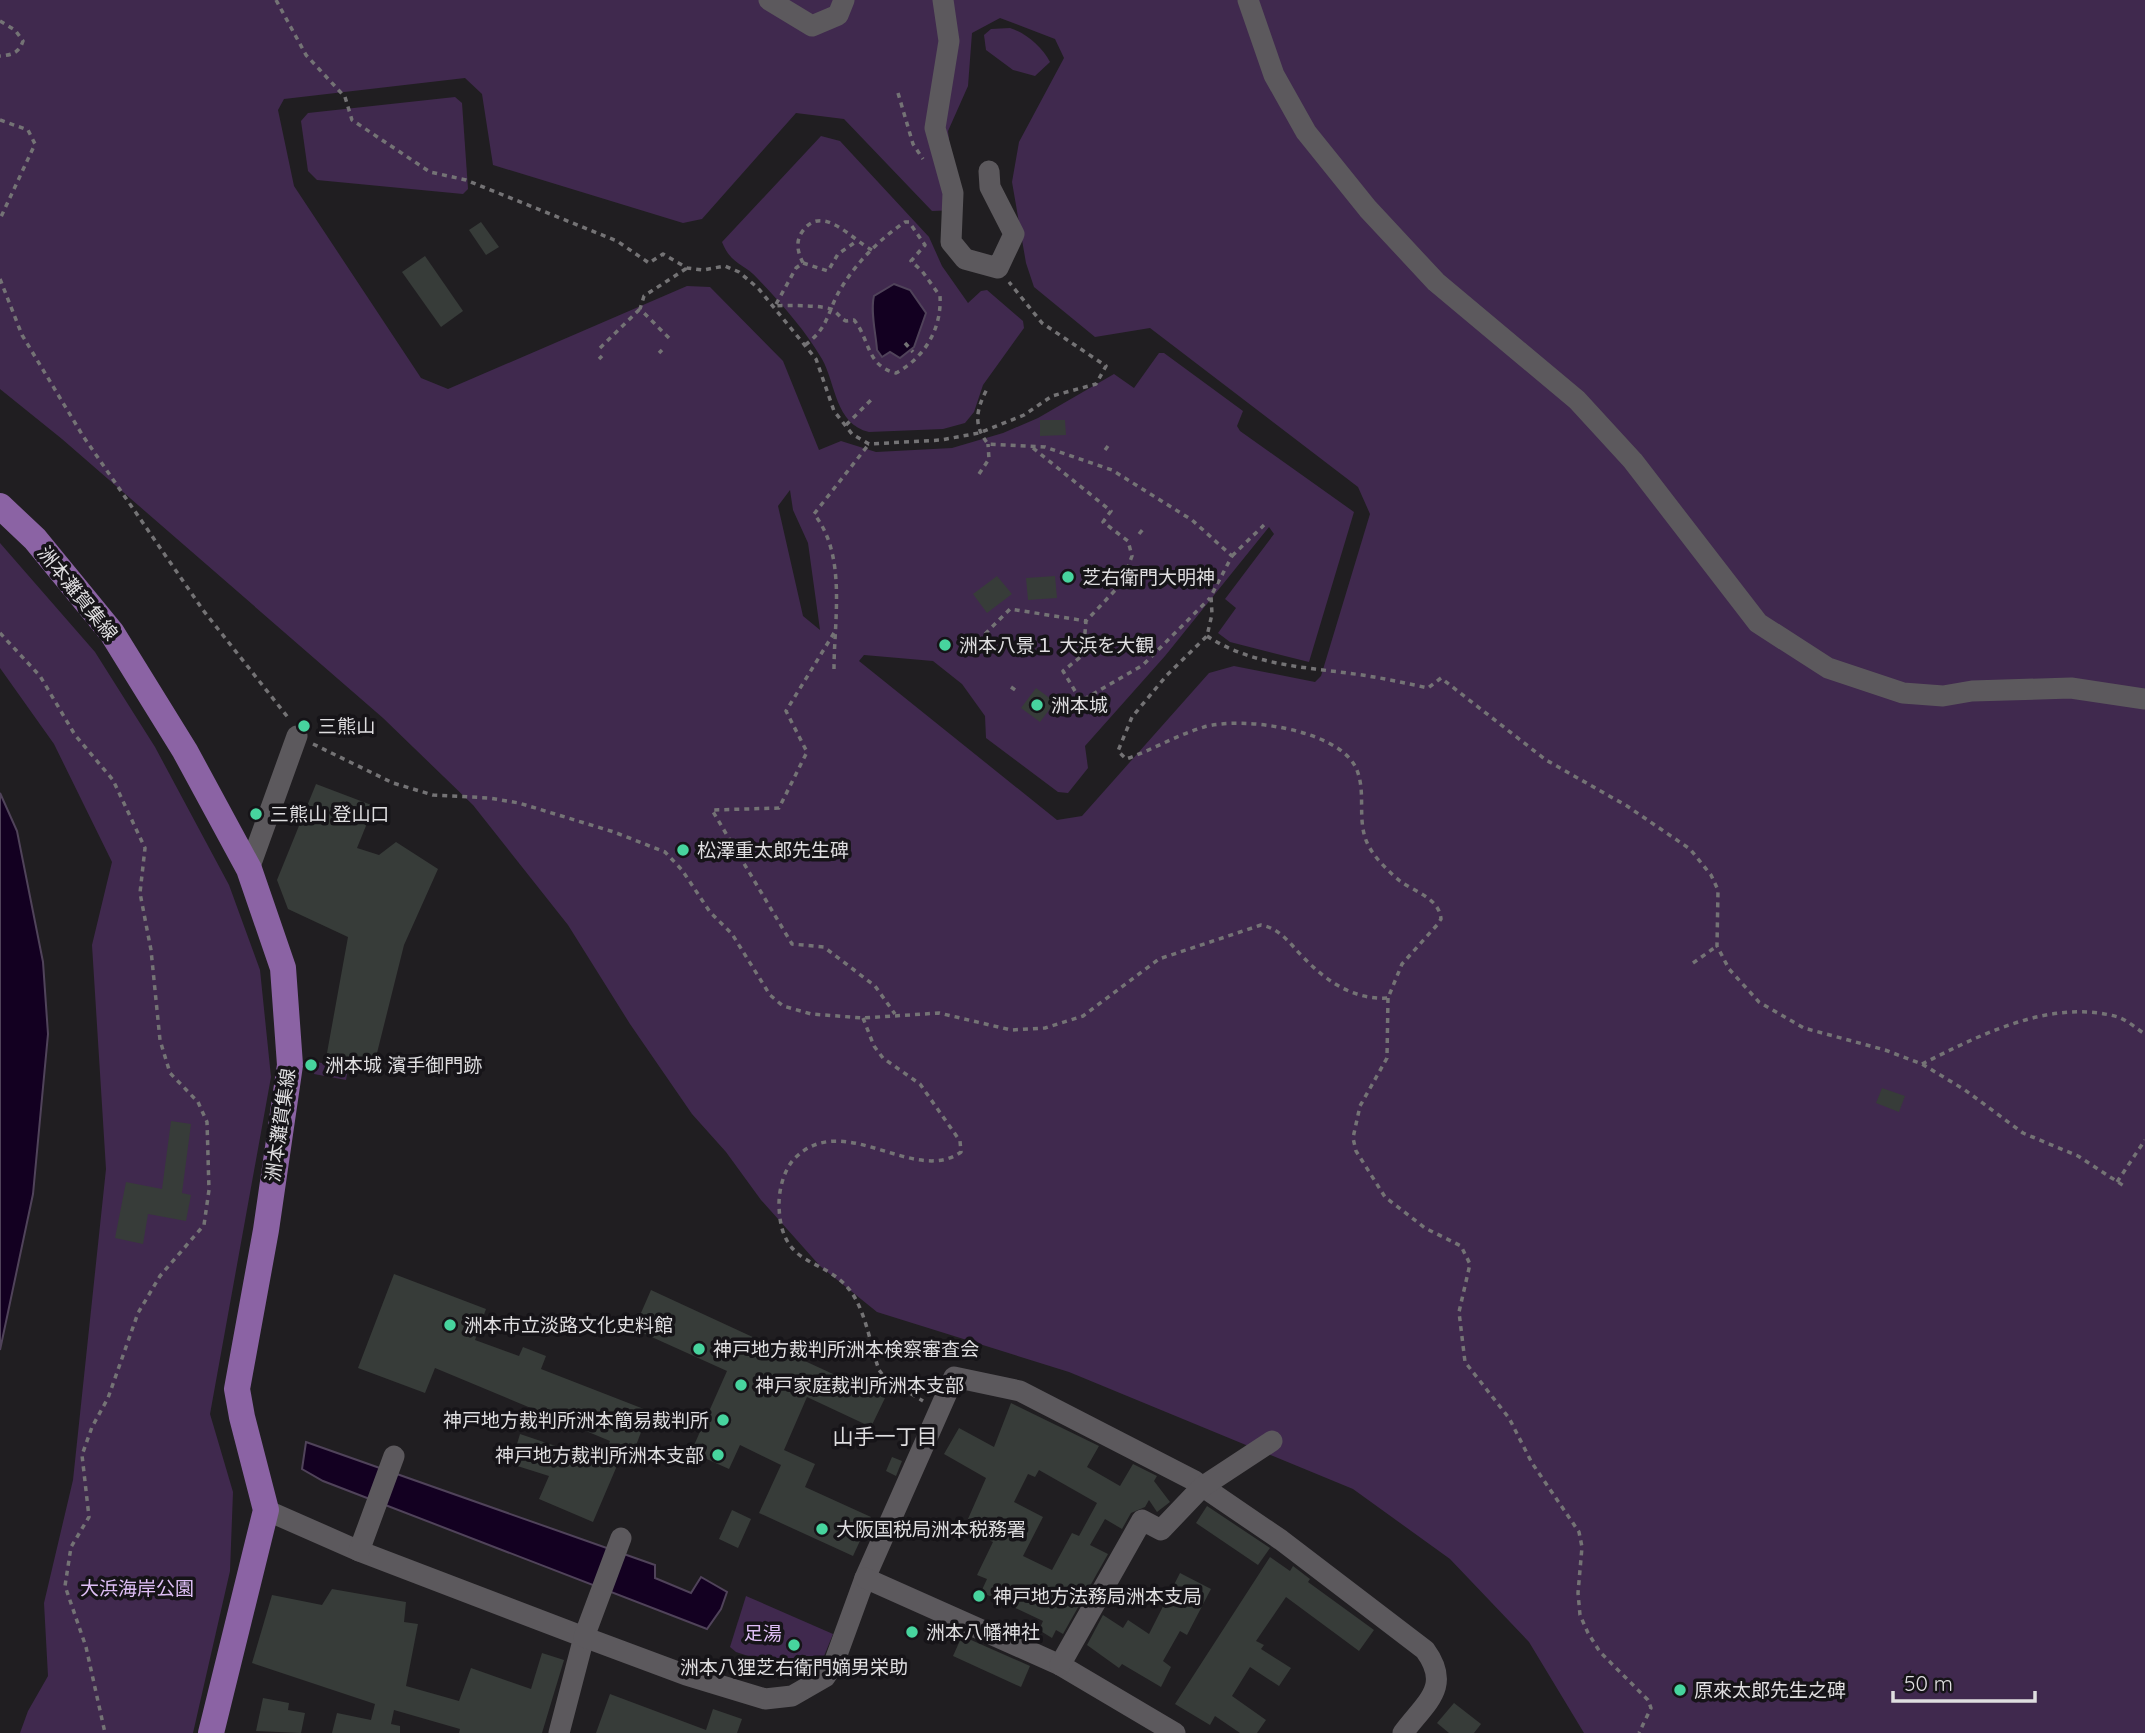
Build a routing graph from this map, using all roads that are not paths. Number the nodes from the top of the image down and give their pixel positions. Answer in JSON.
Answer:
{"nodes":[{"id":1,"x":769,"y":0,"type":"edge"},
{"id":2,"x":844,"y":0,"type":"edge"},
{"id":3,"x":943,"y":0,"type":"edge"},
{"id":4,"x":1248,"y":0,"type":"edge"},
{"id":5,"x":989,"y":171,"type":"dead end"},
{"id":6,"x":4,"y":514,"type":"edge"},
{"id":7,"x":2145,"y":699,"type":"edge"},
{"id":8,"x":297,"y":736,"type":"road end"},
{"id":9,"x":249,"y":869,"type":"junction"},
{"id":10,"x":1272,"y":1441,"type":"dead end"},
{"id":11,"x":394,"y":1456,"type":"dead end"},
{"id":12,"x":1202,"y":1487,"type":"junction"},
{"id":13,"x":267,"y":1510,"type":"junction"},
{"id":14,"x":621,"y":1538,"type":"dead end"},
{"id":15,"x":359,"y":1551,"type":"junction"},
{"id":16,"x":865,"y":1578,"type":"junction"},
{"id":17,"x":584,"y":1637,"type":"junction"},
{"id":18,"x":1060,"y":1665,"type":"junction"},
{"id":19,"x":211,"y":1733,"type":"edge"},
{"id":20,"x":559,"y":1733,"type":"edge"},
{"id":21,"x":1175,"y":1733,"type":"edge"},
{"id":22,"x":1403,"y":1733,"type":"edge"}],
"edges":[{"from":1,"to":2,"type":"street"},
{"from":3,"to":5,"type":"street"},
{"from":4,"to":7,"type":"street"},
{"from":6,"to":9,"type":"main road","name":"洲本灘賀集線"},
{"from":8,"to":9,"type":"street"},
{"from":9,"to":13,"type":"main road","name":"洲本灘賀集線"},
{"from":10,"to":12,"type":"street"},
{"from":11,"to":15,"type":"street"},
{"from":12,"to":16,"type":"street"},
{"from":12,"to":18,"type":"street"},
{"from":12,"to":22,"type":"street"},
{"from":13,"to":15,"type":"street"},
{"from":13,"to":19,"type":"main road","name":"洲本灘賀集線"},
{"from":14,"to":17,"type":"street"},
{"from":15,"to":17,"type":"street"},
{"from":16,"to":17,"type":"street"},
{"from":16,"to":18,"type":"street"},
{"from":17,"to":20,"type":"street"},
{"from":18,"to":21,"type":"street"}]}
